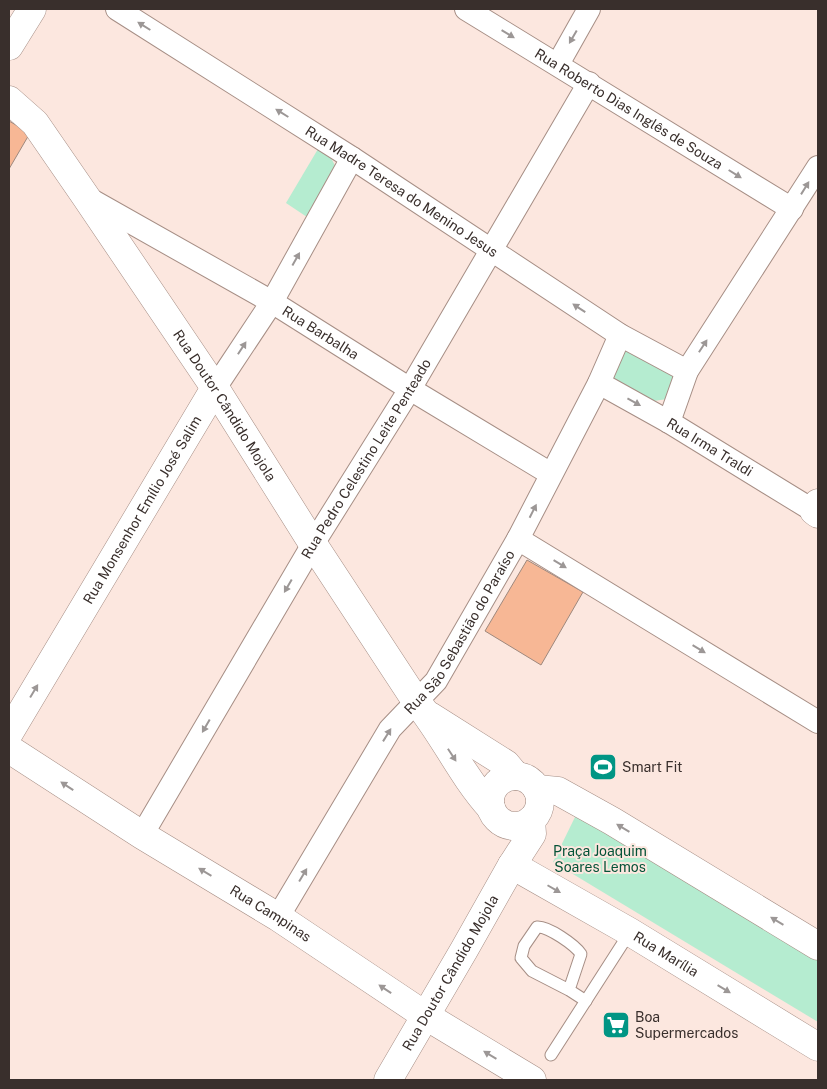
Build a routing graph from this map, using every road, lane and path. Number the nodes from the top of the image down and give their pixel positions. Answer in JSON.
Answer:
{"nodes":[{"id":1,"x":32,"y":9,"type":"edge"},
{"id":2,"x":117,"y":9,"type":"edge"},
{"id":3,"x":466,"y":9,"type":"edge"},
{"id":4,"x":589,"y":9,"type":"edge"},
{"id":5,"x":9,"y":46,"type":"edge"},
{"id":6,"x":558,"y":64,"type":"junction"},
{"id":7,"x":588,"y":83,"type":"junction"},
{"id":8,"x":10,"y":99,"type":"edge"},
{"id":9,"x":352,"y":158,"type":"junction"},
{"id":10,"x":818,"y":167,"type":"edge"},
{"id":11,"x":86,"y":197,"type":"junction"},
{"id":12,"x":792,"y":209,"type":"junction"},
{"id":13,"x":491,"y":250,"type":"junction"},
{"id":14,"x":272,"y":302,"type":"junction"},
{"id":15,"x":620,"y":335,"type":"junction"},
{"id":16,"x":688,"y":371,"type":"junction"},
{"id":17,"x":599,"y":383,"type":"junction"},
{"id":18,"x":215,"y":388,"type":"junction"},
{"id":19,"x":410,"y":389,"type":"junction"},
{"id":20,"x":669,"y":422,"type":"junction"},
{"id":21,"x":551,"y":474,"type":"junction"},
{"id":22,"x":817,"y":510,"type":"edge"},
{"id":23,"x":518,"y":539,"type":"junction"},
{"id":24,"x":313,"y":544,"type":"junction"},
{"id":25,"x":421,"y":707,"type":"junction"},
{"id":26,"x":818,"y":722,"type":"edge"},
{"id":27,"x":9,"y":732,"type":"edge"},
{"id":28,"x":9,"y":748,"type":"edge"},
{"id":29,"x":527,"y":783,"type":"junction"},
{"id":30,"x":495,"y":814,"type":"junction"},
{"id":31,"x":531,"y":820,"type":"junction"},
{"id":32,"x":142,"y":835,"type":"junction"},
{"id":33,"x":512,"y":865,"type":"junction"},
{"id":34,"x":278,"y":917,"type":"junction"},
{"id":35,"x":630,"y":932,"type":"junction"},
{"id":36,"x":818,"y":946,"type":"edge"},
{"id":37,"x":569,"y":990,"type":"junction"},
{"id":38,"x":586,"y":1001,"type":"junction"},
{"id":39,"x":426,"y":1016,"type":"junction"},
{"id":40,"x":818,"y":1047,"type":"edge"},
{"id":41,"x":551,"y":1055,"type":"dead end"},
{"id":42,"x":388,"y":1080,"type":"edge"},
{"id":43,"x":532,"y":1080,"type":"edge"}],
"edges":[{"from":1,"to":5,"type":"street"},
{"from":9,"to":2,"type":"street","name":"Rua Madre Teresa do Menino Jesus","one_way":true},
{"from":3,"to":6,"type":"street","name":"Rua Roberto Dias Inglês de Souza","one_way":true},
{"from":4,"to":6,"type":"street","one_way":true},
{"from":6,"to":7,"type":"street","name":"Rua Roberto Dias Inglês de Souza"},
{"from":7,"to":12,"type":"street","name":"Rua Roberto Dias Inglês de Souza","one_way":true},
{"from":7,"to":13,"type":"street","name":"Rua Pedro Celestino Leite Penteado"},
{"from":8,"to":11,"type":"street","name":"Rua Doutor Cândido Mojola"},
{"from":9,"to":13,"type":"street","name":"Rua Madre Teresa do Menino Jesus"},
{"from":14,"to":9,"type":"street","name":"Rua Monsenhor Emílio José Salim","one_way":true},
{"from":12,"to":10,"type":"street","one_way":true},
{"from":11,"to":14,"type":"street","name":"Rua Barbalha"},
{"from":11,"to":18,"type":"street","name":"Rua Doutor Cândido Mojola"},
{"from":16,"to":12,"type":"street","one_way":true},
{"from":15,"to":13,"type":"street","name":"Rua Madre Teresa do Menino Jesus","one_way":true},
{"from":13,"to":19,"type":"street","name":"Rua Pedro Celestino Leite Penteado"},
{"from":18,"to":14,"type":"street","name":"Rua Monsenhor Emílio José Salim","one_way":true},
{"from":14,"to":19,"type":"street","name":"Rua Barbalha"},
{"from":15,"to":16,"type":"street","name":"Rua Madre Teresa do Menino Jesus"},
{"from":15,"to":17,"type":"street","name":"Rua São Sebastião do Paraíso"},
{"from":16,"to":20,"type":"street"},
{"from":17,"to":20,"type":"street","name":"Rua Irma Traldi","one_way":true},
{"from":17,"to":21,"type":"street","name":"Rua São Sebastião do Paraíso"},
{"from":18,"to":24,"type":"street","name":"Rua Doutor Cândido Mojola"},
{"from":27,"to":18,"type":"street","name":"Rua Monsenhor Emílio José Salim","one_way":true},
{"from":19,"to":21,"type":"street","name":"Rua Barbalha"},
{"from":19,"to":24,"type":"street","name":"Rua Pedro Celestino Leite Penteado"},
{"from":20,"to":22,"type":"street","name":"Rua Irma Traldi"},
{"from":23,"to":21,"type":"street","name":"Rua São Sebastião do Paraíso","one_way":true},
{"from":23,"to":25,"type":"street","name":"Rua São Sebastião do Paraíso"},
{"from":23,"to":26,"type":"street","one_way":true},
{"from":24,"to":25,"type":"street","name":"Rua Doutor Cândido Mojola"},
{"from":24,"to":32,"type":"street","name":"Rua Pedro Celestino Leite Penteado","one_way":true},
{"from":25,"to":29,"type":"street","name":"Rua Doutor Cândido Mojola"},
{"from":25,"to":30,"type":"street","name":"Rua Doutor Cândido Mojola","one_way":true},
{"from":34,"to":25,"type":"street","name":"Rua São Sebastião do Paraíso","one_way":true},
{"from":32,"to":28,"type":"street","name":"Rua Campinas","one_way":true},
{"from":29,"to":30,"type":"street","name":"Rua Doutor Cândido Mojola"},
{"from":29,"to":31,"type":"street","name":"Rua Doutor Cândido Mojola"},
{"from":36,"to":29,"type":"street","one_way":true},
{"from":30,"to":31,"type":"street"},
{"from":30,"to":33,"type":"street","name":"Rua Doutor Cândido Mojola"},
{"from":31,"to":33,"type":"street","name":"Rua Doutor Cândido Mojola"},
{"from":34,"to":32,"type":"street","name":"Rua Campinas","one_way":true},
{"from":33,"to":35,"type":"street","name":"Rua Marília","one_way":true},
{"from":33,"to":39,"type":"street","name":"Rua Doutor Cândido Mojola"},
{"from":39,"to":34,"type":"street","name":"Rua Campinas","one_way":true},
{"from":35,"to":38,"type":"lane"},
{"from":35,"to":40,"type":"street","name":"Rua Marília","one_way":true},
{"from":37,"to":37,"type":"lane"},
{"from":37,"to":38,"type":"lane"},
{"from":38,"to":41,"type":"lane"},
{"from":39,"to":42,"type":"street","name":"Rua Doutor Cândido Mojola"},
{"from":43,"to":39,"type":"street","name":"Rua Campinas","one_way":true}]}
